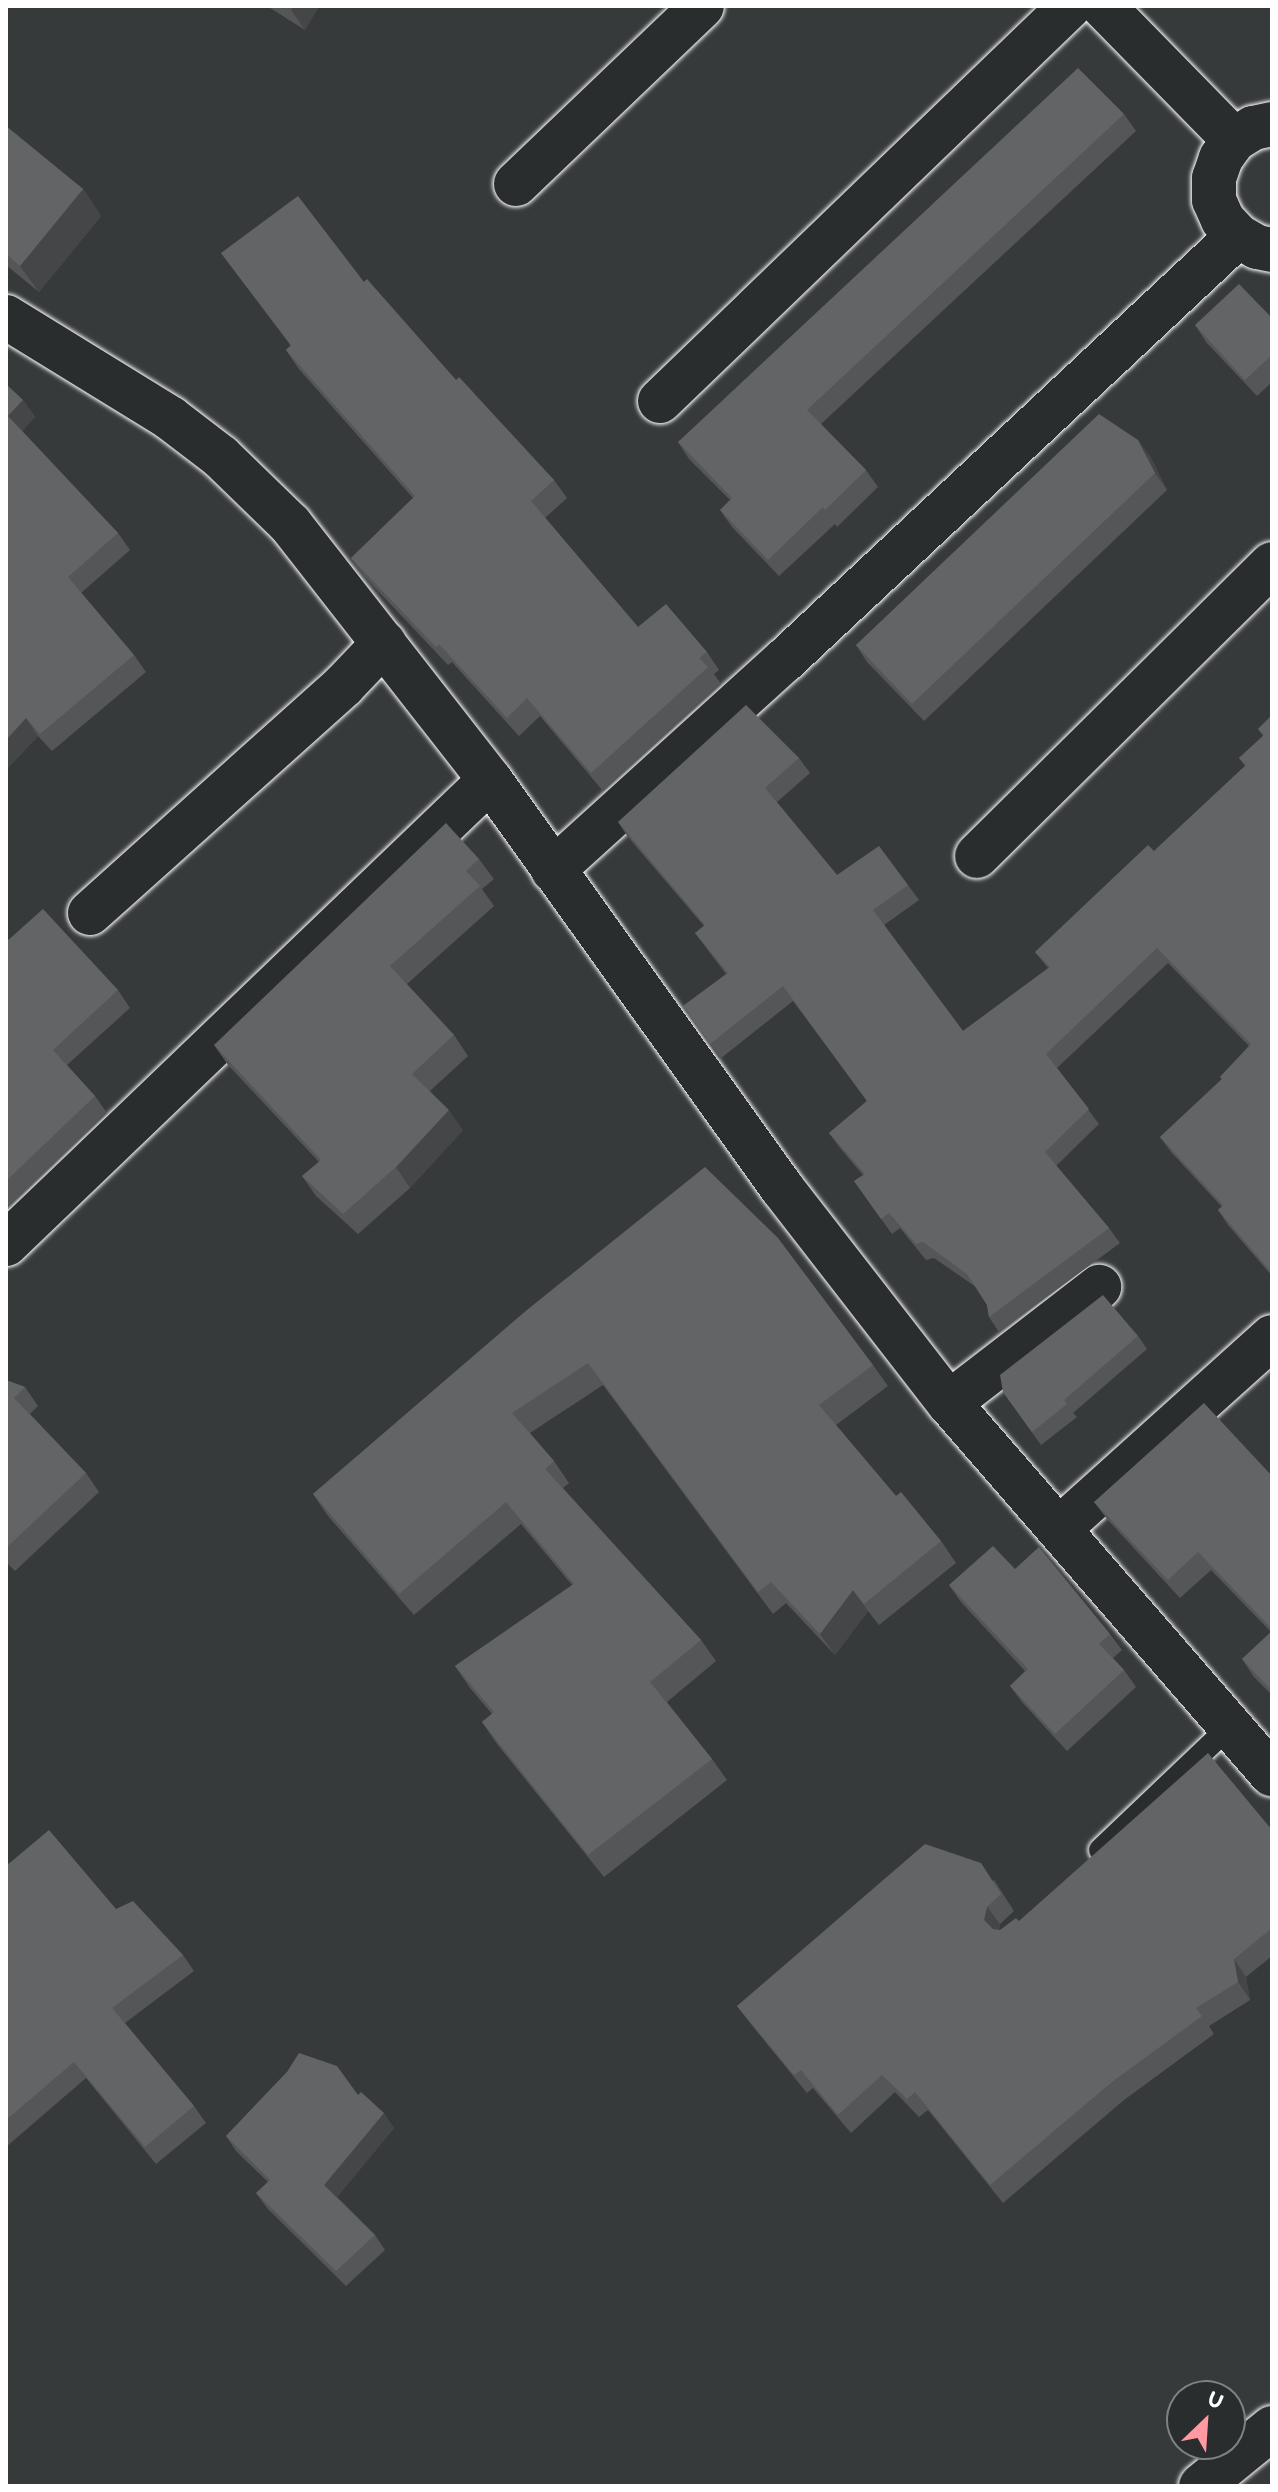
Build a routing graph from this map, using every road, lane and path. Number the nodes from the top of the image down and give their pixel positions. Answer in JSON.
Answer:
{"nodes":[{"id":1,"x":702,"y":6,"type":"edge"},
{"id":2,"x":1070,"y":6,"type":"edge"},
{"id":3,"x":1103,"y":6,"type":"edge"},
{"id":4,"x":1253,"y":132,"type":"edge"},
{"id":5,"x":516,"y":184,"type":"dead end"},
{"id":6,"x":1255,"y":243,"type":"edge"},
{"id":7,"x":6,"y":317,"type":"edge"},
{"id":8,"x":660,"y":401,"type":"dead end"},
{"id":9,"x":1272,"y":564,"type":"edge"},
{"id":10,"x":384,"y":643,"type":"junction"},
{"id":11,"x":490,"y":780,"type":"junction"},
{"id":12,"x":977,"y":856,"type":"dead end"},
{"id":13,"x":553,"y":870,"type":"junction"},
{"id":14,"x":90,"y":913,"type":"dead end"},
{"id":15,"x":6,"y":1244,"type":"edge"},
{"id":16,"x":1099,"y":1287,"type":"dead end"},
{"id":17,"x":1261,"y":1347,"type":"edge"},
{"id":18,"x":949,"y":1403,"type":"junction"},
{"id":19,"x":1060,"y":1528,"type":"junction"},
{"id":20,"x":1230,"y":1726,"type":"junction"},
{"id":21,"x":1272,"y":1774,"type":"edge"},
{"id":22,"x":1089,"y":1860,"type":"edge"},
{"id":23,"x":1272,"y":2428,"type":"edge"},
{"id":24,"x":1201,"y":2486,"type":"edge"}],
"edges":[{"from":1,"to":5,"type":"street"},
{"from":2,"to":8,"type":"street"},
{"from":3,"to":4,"type":"street"},
{"from":4,"to":6,"type":"street"},
{"from":6,"to":13,"type":"street"},
{"from":7,"to":10,"type":"street"},
{"from":9,"to":12,"type":"street"},
{"from":10,"to":11,"type":"street"},
{"from":10,"to":14,"type":"street"},
{"from":11,"to":13,"type":"street"},
{"from":11,"to":15,"type":"street"},
{"from":13,"to":18,"type":"street"},
{"from":16,"to":18,"type":"street"},
{"from":17,"to":19,"type":"street"},
{"from":18,"to":19,"type":"street"},
{"from":19,"to":20,"type":"street"},
{"from":20,"to":21,"type":"street"},
{"from":20,"to":22,"type":"lane"},
{"from":23,"to":24,"type":"street"}]}
